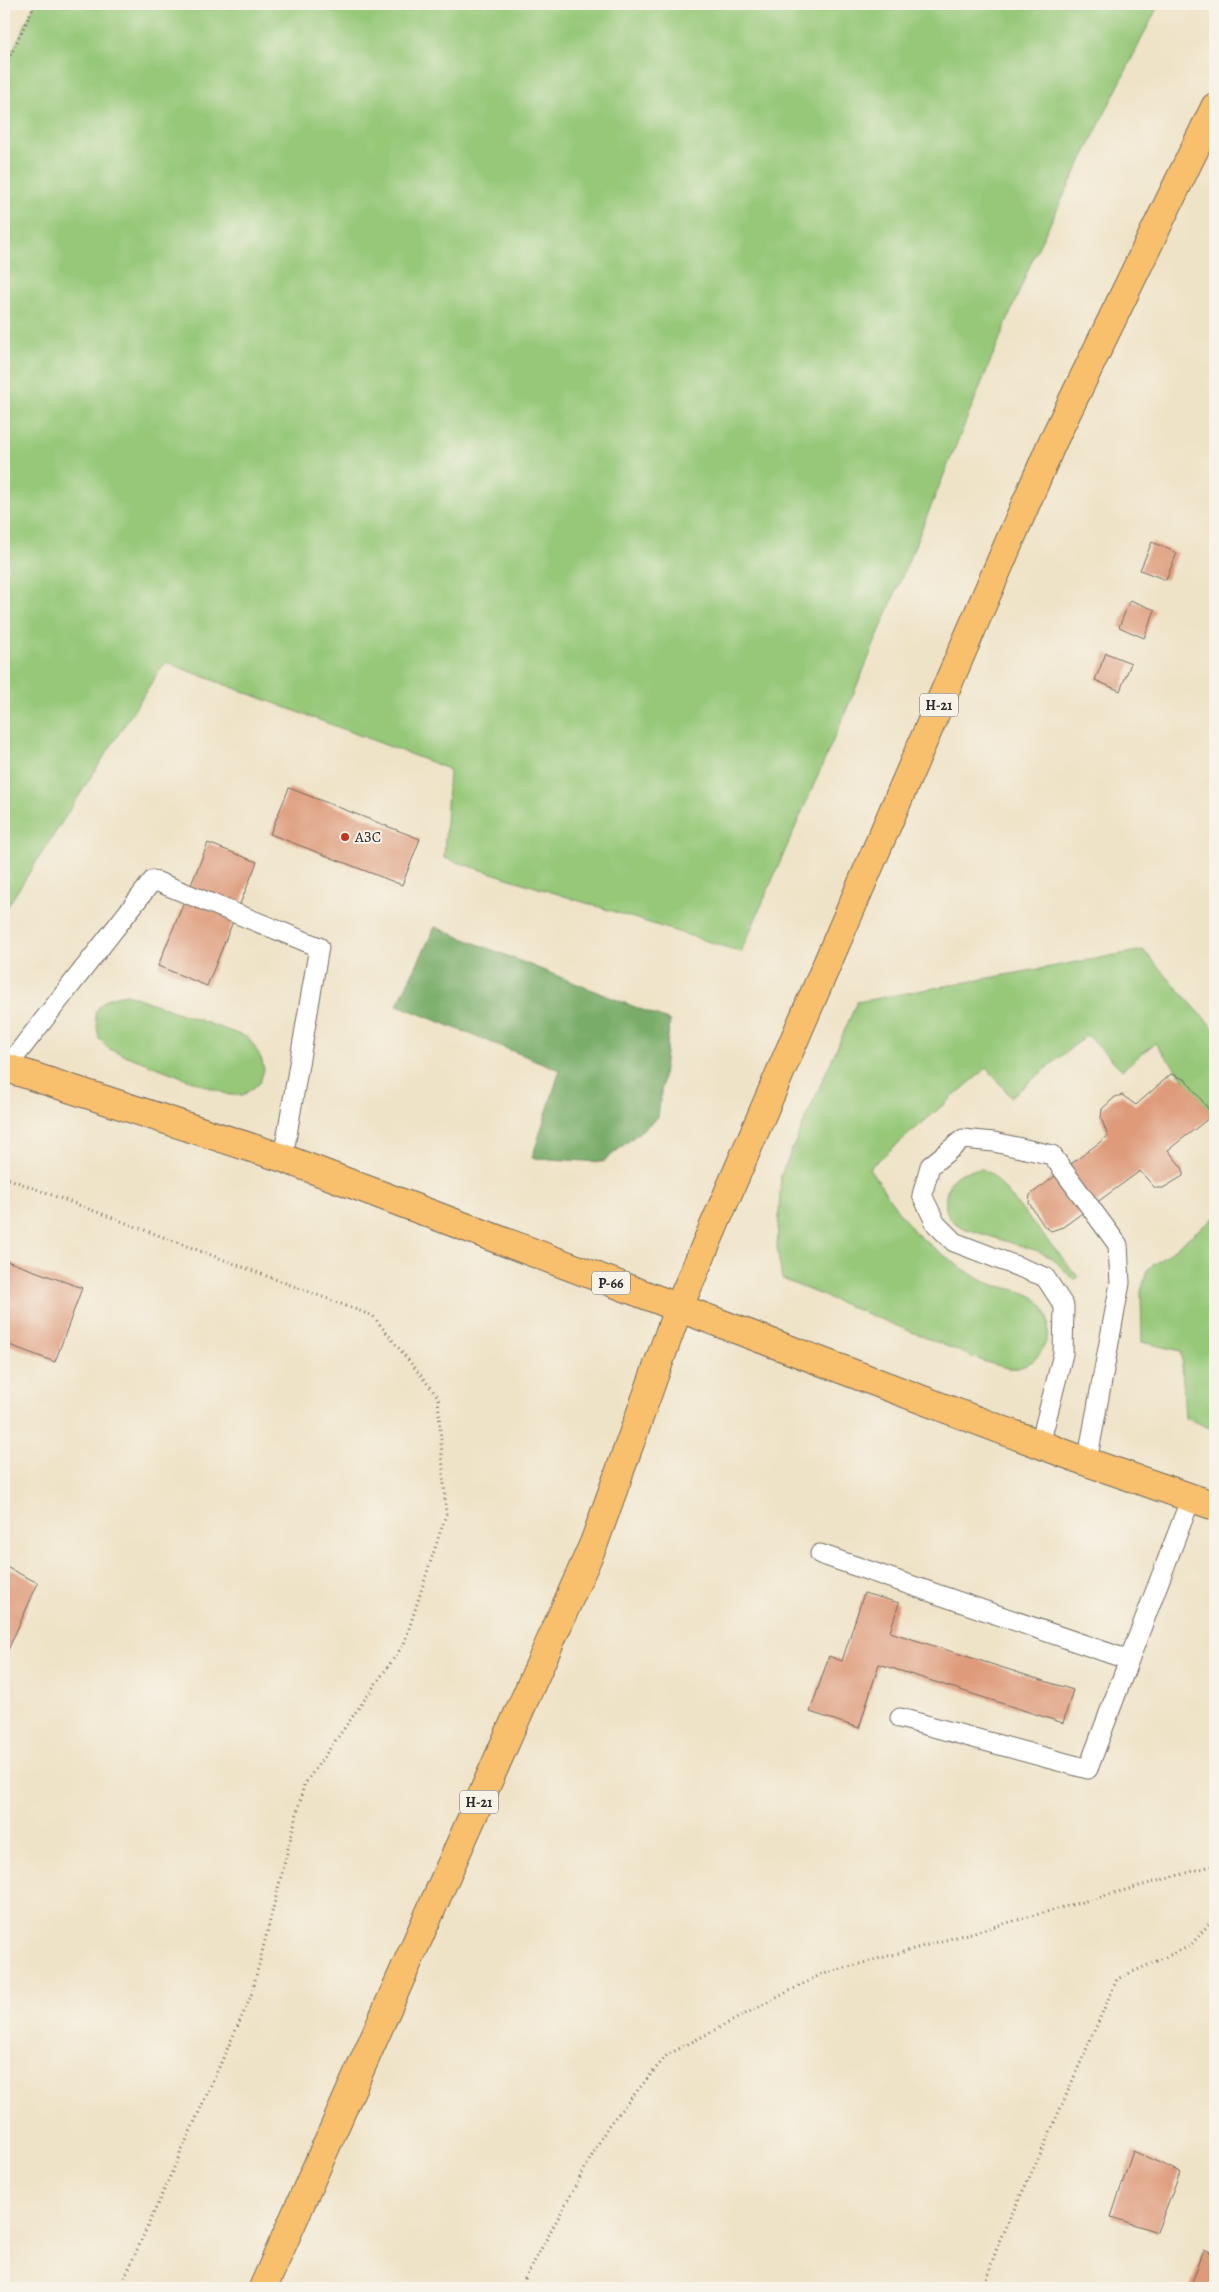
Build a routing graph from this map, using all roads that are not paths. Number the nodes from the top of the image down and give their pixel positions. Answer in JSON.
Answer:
{"nodes":[{"id":1,"x":1215,"y":107,"type":"edge"},
{"id":2,"x":5,"y":1068,"type":"edge"},
{"id":3,"x":283,"y":1158,"type":"junction"},
{"id":4,"x":678,"y":1309,"type":"junction"},
{"id":5,"x":1040,"y":1444,"type":"junction"},
{"id":6,"x":1087,"y":1462,"type":"junction"},
{"id":7,"x":1203,"y":1502,"type":"edge"},
{"id":8,"x":820,"y":1554,"type":"dead end"},
{"id":9,"x":1128,"y":1660,"type":"junction"},
{"id":10,"x":900,"y":1718,"type":"dead end"},
{"id":11,"x":262,"y":2288,"type":"edge"}],
"edges":[{"from":1,"to":4,"type":"main road","number":"Н-21"},
{"from":2,"to":3,"type":"main road","number":"Р-66"},
{"from":2,"to":3,"type":"lane"},
{"from":3,"to":4,"type":"main road","number":"Р-66"},
{"from":4,"to":5,"type":"main road","number":"Р-66"},
{"from":4,"to":11,"type":"main road","number":"Н-21"},
{"from":5,"to":6,"type":"main road","number":"Р-66"},
{"from":5,"to":6,"type":"lane"},
{"from":6,"to":7,"type":"main road","number":"Р-66"},
{"from":7,"to":9,"type":"lane"},
{"from":8,"to":9,"type":"lane"},
{"from":9,"to":10,"type":"lane"}]}
